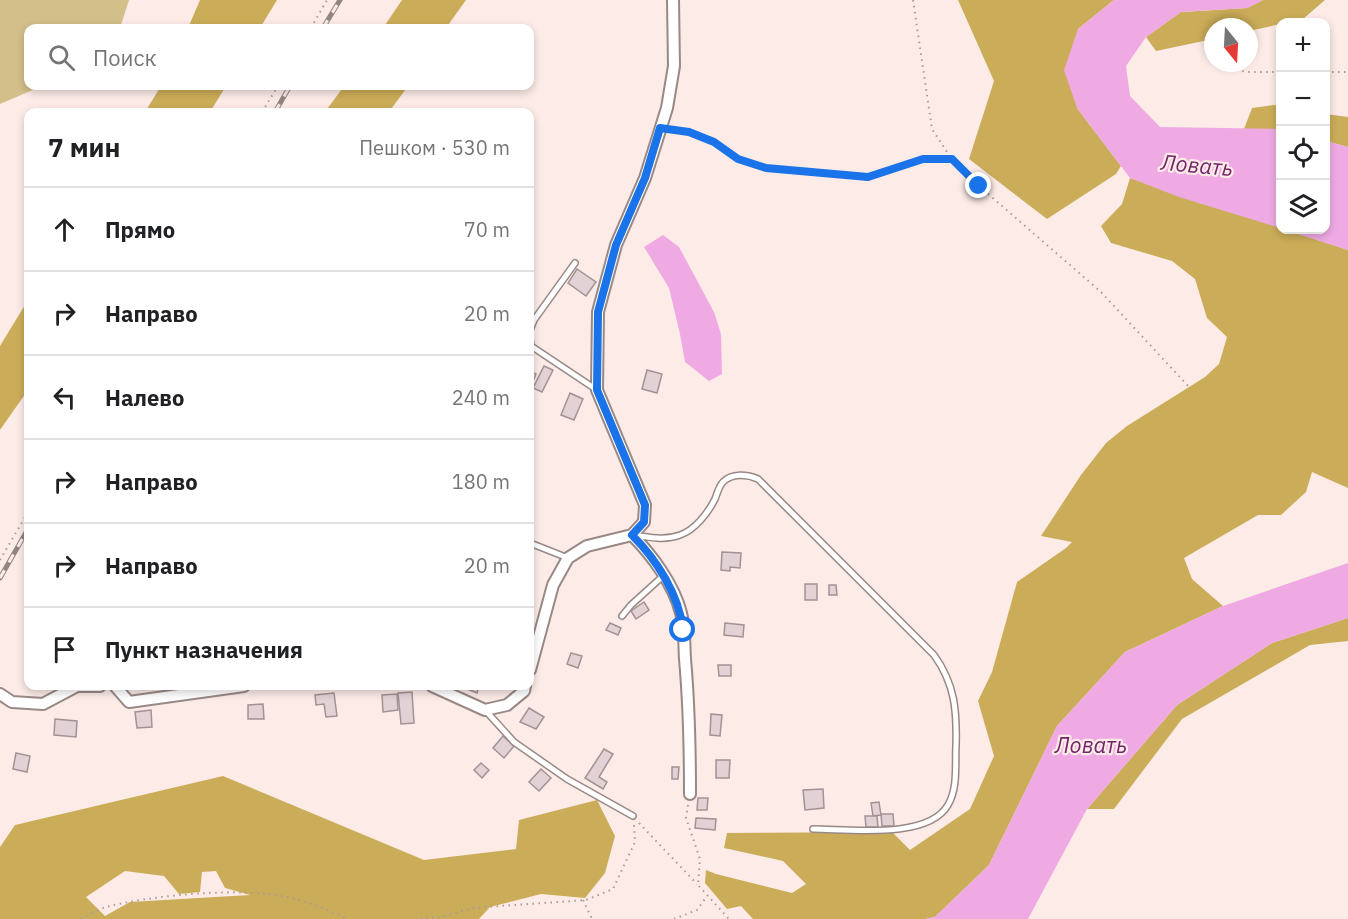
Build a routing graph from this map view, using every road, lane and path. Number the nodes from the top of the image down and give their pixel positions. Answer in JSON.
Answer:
{"nodes":[{"id":1,"x":327,"y":0,"type":"edge"},
{"id":2,"x":673,"y":0,"type":"edge"},
{"id":3,"x":913,"y":0,"type":"edge"},
{"id":4,"x":313,"y":24,"type":"edge"},
{"id":5,"x":1258,"y":72,"type":"edge"},
{"id":6,"x":1276,"y":72,"type":"edge"},
{"id":7,"x":1330,"y":72,"type":"edge"},
{"id":8,"x":1348,"y":72,"type":"edge"},
{"id":9,"x":276,"y":90,"type":"edge"},
{"id":10,"x":264,"y":108,"type":"edge"},
{"id":11,"x":660,"y":128,"type":"junction"},
{"id":12,"x":952,"y":159,"type":"junction"},
{"id":13,"x":575,"y":263,"type":"dead end"},
{"id":14,"x":534,"y":320,"type":"edge"},
{"id":15,"x":534,"y":348,"type":"edge"},
{"id":16,"x":1189,"y":387,"type":"dead end"},
{"id":17,"x":597,"y":390,"type":"junction"},
{"id":18,"x":24,"y":519,"type":"edge"},
{"id":19,"x":632,"y":535,"type":"junction"},
{"id":20,"x":534,"y":545,"type":"edge"},
{"id":21,"x":568,"y":558,"type":"junction"},
{"id":22,"x":0,"y":560,"type":"edge"},
{"id":23,"x":663,"y":576,"type":"junction"},
{"id":24,"x":622,"y":616,"type":"dead end"},
{"id":25,"x":534,"y":655,"type":"edge"},
{"id":26,"x":69,"y":690,"type":"edge"},
{"id":27,"x":118,"y":690,"type":"edge"},
{"id":28,"x":215,"y":690,"type":"edge"},
{"id":29,"x":441,"y":690,"type":"edge"},
{"id":30,"x":524,"y":690,"type":"edge"},
{"id":31,"x":0,"y":694,"type":"edge"},
{"id":32,"x":485,"y":710,"type":"junction"},
{"id":33,"x":690,"y":794,"type":"joint"},
{"id":34,"x":633,"y":816,"type":"junction"},
{"id":35,"x":813,"y":829,"type":"dead end"},
{"id":36,"x":698,"y":885,"type":"junction"},
{"id":37,"x":708,"y":896,"type":"junction"},
{"id":38,"x":584,"y":900,"type":"junction"},
{"id":39,"x":81,"y":919,"type":"edge"},
{"id":40,"x":349,"y":919,"type":"edge"},
{"id":41,"x":420,"y":919,"type":"edge"},
{"id":42,"x":592,"y":919,"type":"edge"},
{"id":43,"x":674,"y":919,"type":"edge"},
{"id":44,"x":729,"y":919,"type":"edge"}],
"edges":[{"from":1,"to":4,"type":"path"},
{"from":2,"to":11,"type":"street"},
{"from":3,"to":12,"type":"path"},
{"from":5,"to":6,"type":"path"},
{"from":7,"to":8,"type":"path"},
{"from":9,"to":10,"type":"path"},
{"from":11,"to":12,"type":"path"},
{"from":11,"to":17,"type":"street"},
{"from":12,"to":16,"type":"path"},
{"from":13,"to":14,"type":"lane"},
{"from":15,"to":17,"type":"lane"},
{"from":17,"to":19,"type":"street"},
{"from":18,"to":22,"type":"path"},
{"from":19,"to":21,"type":"street"},
{"from":19,"to":23,"type":"street"},
{"from":19,"to":35,"type":"lane"},
{"from":20,"to":21,"type":"lane"},
{"from":21,"to":25,"type":"street"},
{"from":23,"to":24,"type":"lane"},
{"from":23,"to":33,"type":"street"},
{"from":26,"to":31,"type":"street"},
{"from":27,"to":28,"type":"street"},
{"from":29,"to":32,"type":"street"},
{"from":30,"to":32,"type":"street"},
{"from":32,"to":34,"type":"lane"},
{"from":33,"to":36,"type":"path"},
{"from":34,"to":36,"type":"path"},
{"from":34,"to":38,"type":"path"},
{"from":36,"to":37,"type":"path"},
{"from":37,"to":43,"type":"path"},
{"from":37,"to":44,"type":"path"},
{"from":38,"to":41,"type":"path"},
{"from":38,"to":42,"type":"path"},
{"from":39,"to":40,"type":"path"}]}
